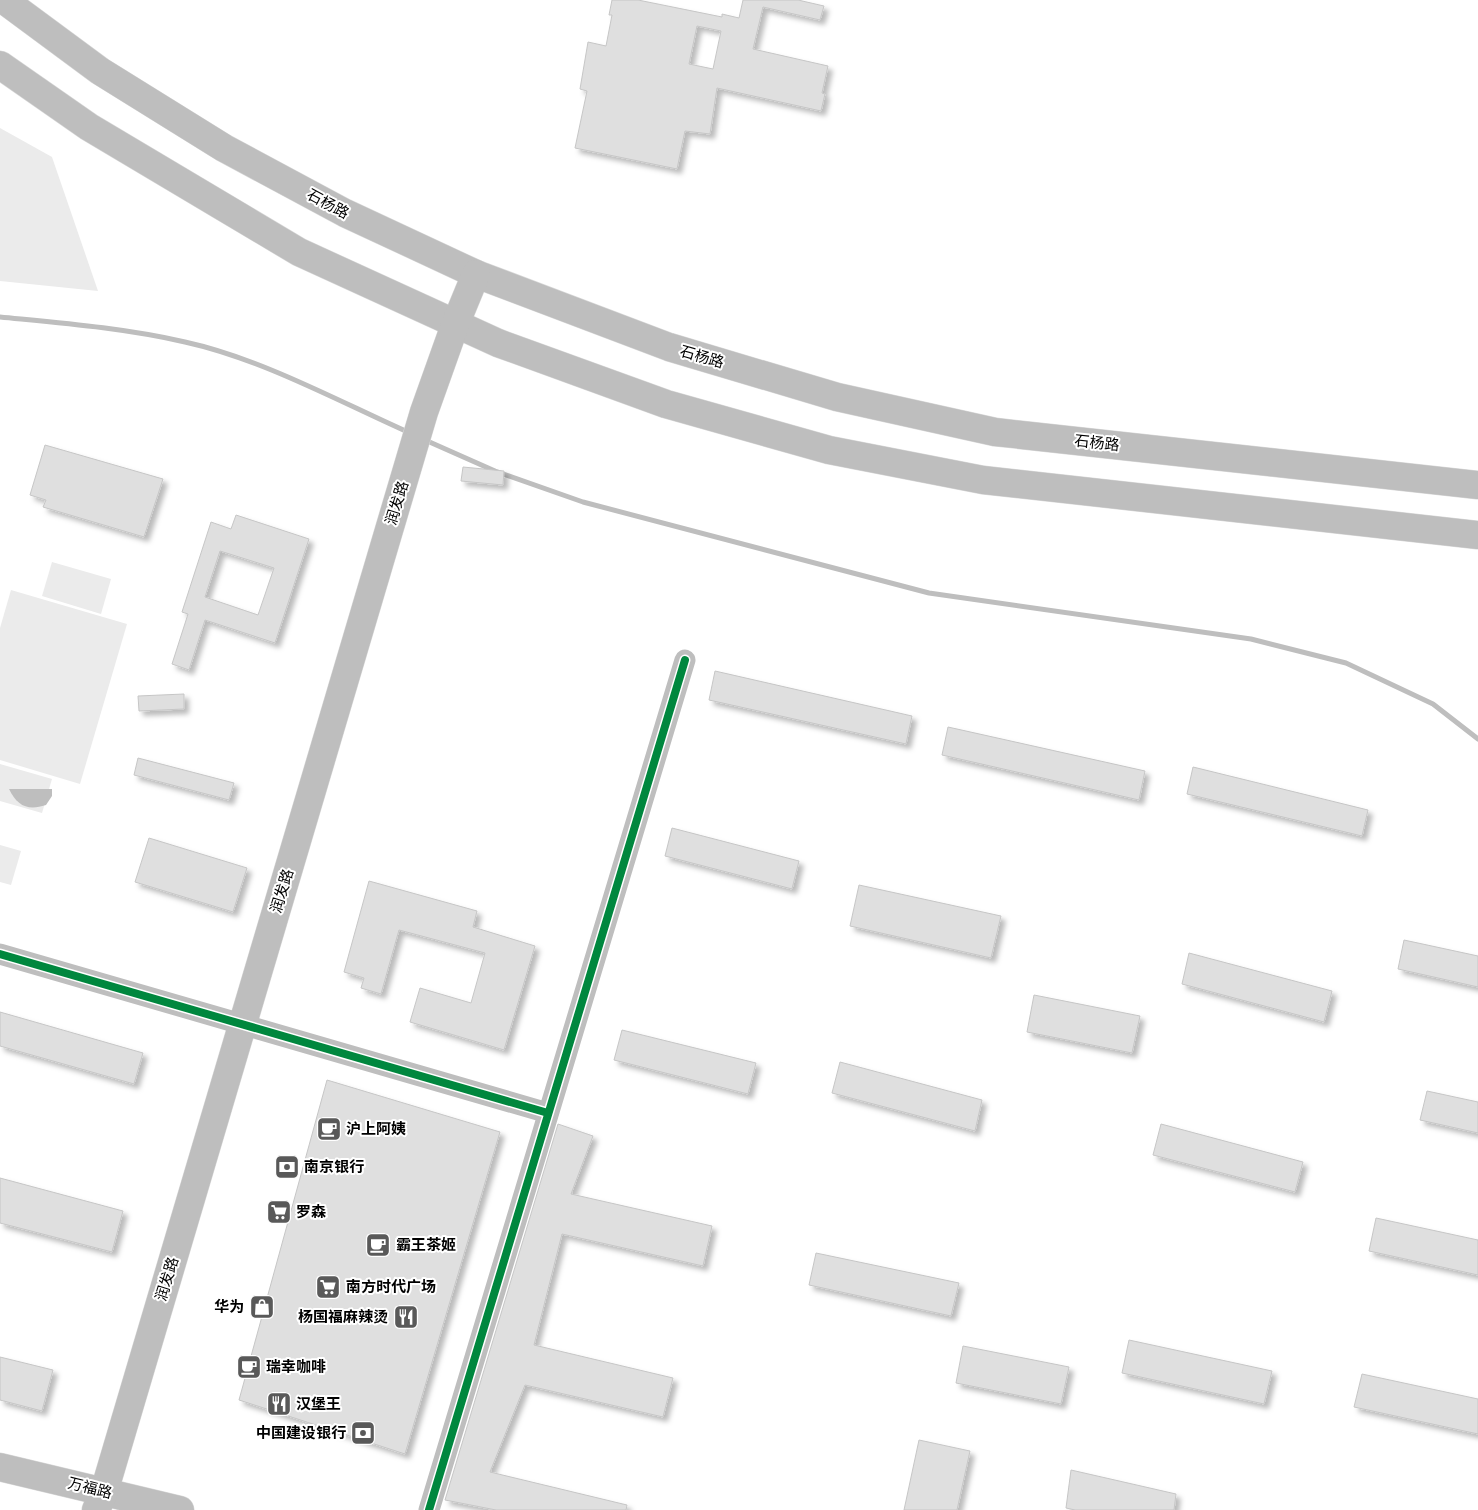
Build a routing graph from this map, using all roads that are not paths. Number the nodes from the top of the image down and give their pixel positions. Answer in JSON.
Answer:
{"nodes":[{"id":1,"x":4,"y":0,"type":"edge"},
{"id":2,"x":0,"y":65,"type":"edge"},
{"id":3,"x":476,"y":274,"type":"junction"},
{"id":4,"x":455,"y":325,"type":"junction"},
{"id":5,"x":1478,"y":486,"type":"edge"},
{"id":6,"x":1478,"y":535,"type":"edge"},
{"id":7,"x":685,"y":660,"type":"dead end"},
{"id":8,"x":0,"y":954,"type":"edge"},
{"id":9,"x":243,"y":1023,"type":"junction"},
{"id":10,"x":548,"y":1112,"type":"junction"},
{"id":11,"x":0,"y":1467,"type":"edge"},
{"id":12,"x":100,"y":1501,"type":"edge"},
{"id":13,"x":180,"y":1510,"type":"edge"},
{"id":14,"x":429,"y":1510,"type":"edge"}],
"edges":[{"from":1,"to":3,"type":"main road","name":"石杨路"},
{"from":2,"to":4,"type":"main road"},
{"from":3,"to":4,"type":"main road","name":"润发路"},
{"from":3,"to":5,"type":"main road","name":"石杨路"},
{"from":4,"to":6,"type":"main road"},
{"from":4,"to":9,"type":"main road","name":"润发路"},
{"from":7,"to":10,"type":"street"},
{"from":8,"to":9,"type":"street"},
{"from":9,"to":10,"type":"street"},
{"from":9,"to":12,"type":"main road","name":"润发路"},
{"from":10,"to":14,"type":"street"},
{"from":11,"to":12,"type":"main road","name":"万福路"},
{"from":12,"to":13,"type":"main road","name":"万福路"}]}
